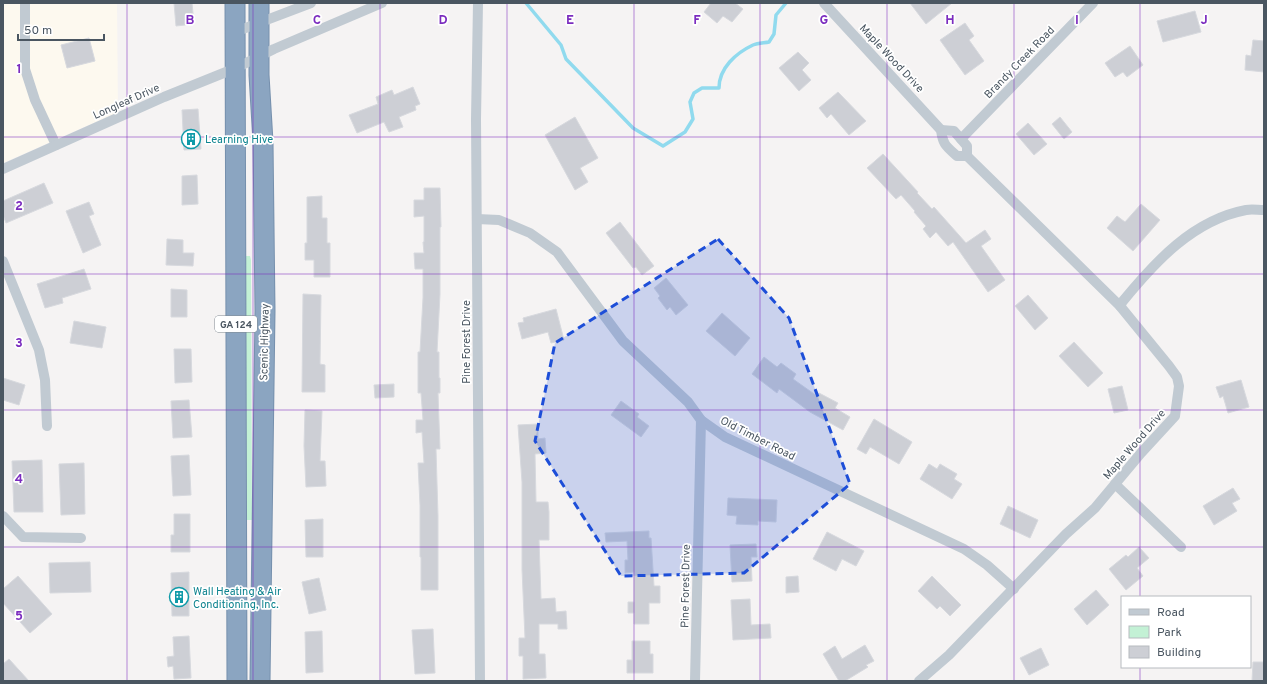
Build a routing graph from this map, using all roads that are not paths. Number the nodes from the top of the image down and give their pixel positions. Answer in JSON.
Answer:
{"nodes":[{"id":1,"x":25,"y":3,"type":"edge"},
{"id":2,"x":235,"y":3,"type":"edge"},
{"id":3,"x":259,"y":3,"type":"edge"},
{"id":4,"x":311,"y":3,"type":"edge"},
{"id":5,"x":382,"y":3,"type":"edge"},
{"id":6,"x":478,"y":3,"type":"edge"},
{"id":7,"x":824,"y":3,"type":"edge"},
{"id":8,"x":1093,"y":3,"type":"edge"},
{"id":9,"x":259,"y":24,"type":"junction"},
{"id":10,"x":236,"y":32,"type":"junction"},
{"id":11,"x":259,"y":57,"type":"junction"},
{"id":12,"x":236,"y":68,"type":"junction"},
{"id":13,"x":941,"y":130,"type":"junction"},
{"id":14,"x":961,"y":139,"type":"junction"},
{"id":15,"x":56,"y":145,"type":"junction"},
{"id":16,"x":967,"y":156,"type":"junction"},
{"id":17,"x":3,"y":168,"type":"edge"},
{"id":18,"x":1264,"y":210,"type":"edge"},
{"id":19,"x":477,"y":219,"type":"junction"},
{"id":20,"x":3,"y":261,"type":"edge"},
{"id":21,"x":1120,"y":306,"type":"junction"},
{"id":22,"x":701,"y":420,"type":"junction"},
{"id":23,"x":47,"y":426,"type":"dead end"},
{"id":24,"x":1115,"y":484,"type":"junction"},
{"id":25,"x":3,"y":516,"type":"edge"},
{"id":26,"x":82,"y":538,"type":"dead end"},
{"id":27,"x":1181,"y":547,"type":"dead end"},
{"id":28,"x":1014,"y":589,"type":"junction"},
{"id":29,"x":237,"y":681,"type":"edge"},
{"id":30,"x":260,"y":681,"type":"edge"},
{"id":31,"x":480,"y":681,"type":"edge"},
{"id":32,"x":694,"y":681,"type":"edge"},
{"id":33,"x":919,"y":681,"type":"edge"}],
"edges":[{"from":1,"to":15,"type":"street"},
{"from":2,"to":10,"type":"highway","number":"GA 124"},
{"from":3,"to":9,"type":"highway","name":"Scenic Highway","number":"GA 124"},
{"from":4,"to":9,"type":"street"},
{"from":5,"to":11,"type":"street"},
{"from":6,"to":19,"type":"street","name":"Pine Forest Drive"},
{"from":7,"to":13,"type":"street","name":"Maple Wood Drive"},
{"from":8,"to":14,"type":"street","name":"Brandy Creek Road"},
{"from":9,"to":10,"type":"street"},
{"from":9,"to":11,"type":"highway","name":"Scenic Highway","number":"GA 124"},
{"from":10,"to":12,"type":"highway","number":"GA 124"},
{"from":11,"to":12,"type":"street","name":"Longleaf Drive"},
{"from":11,"to":30,"type":"highway","name":"Scenic Highway","number":"GA 124"},
{"from":12,"to":15,"type":"street","name":"Longleaf Drive"},
{"from":12,"to":29,"type":"highway","number":"GA 124"},
{"from":13,"to":14,"type":"street","name":"Maple Wood Drive"},
{"from":13,"to":16,"type":"street","name":"Maple Wood Drive"},
{"from":14,"to":16,"type":"street","name":"Maple Wood Drive"},
{"from":15,"to":17,"type":"street","name":"Longleaf Drive"},
{"from":16,"to":21,"type":"street","name":"Maple Wood Drive"},
{"from":18,"to":21,"type":"street"},
{"from":19,"to":22,"type":"street","name":"Old Timber Road"},
{"from":19,"to":31,"type":"street","name":"Pine Forest Drive"},
{"from":20,"to":23,"type":"street"},
{"from":21,"to":24,"type":"street","name":"Maple Wood Drive"},
{"from":22,"to":28,"type":"street","name":"Old Timber Road"},
{"from":22,"to":32,"type":"street","name":"Pine Forest Drive"},
{"from":24,"to":27,"type":"street"},
{"from":24,"to":28,"type":"street","name":"Maple Wood Drive"},
{"from":25,"to":26,"type":"street"},
{"from":28,"to":33,"type":"street","name":"Maple Wood Drive"}]}
